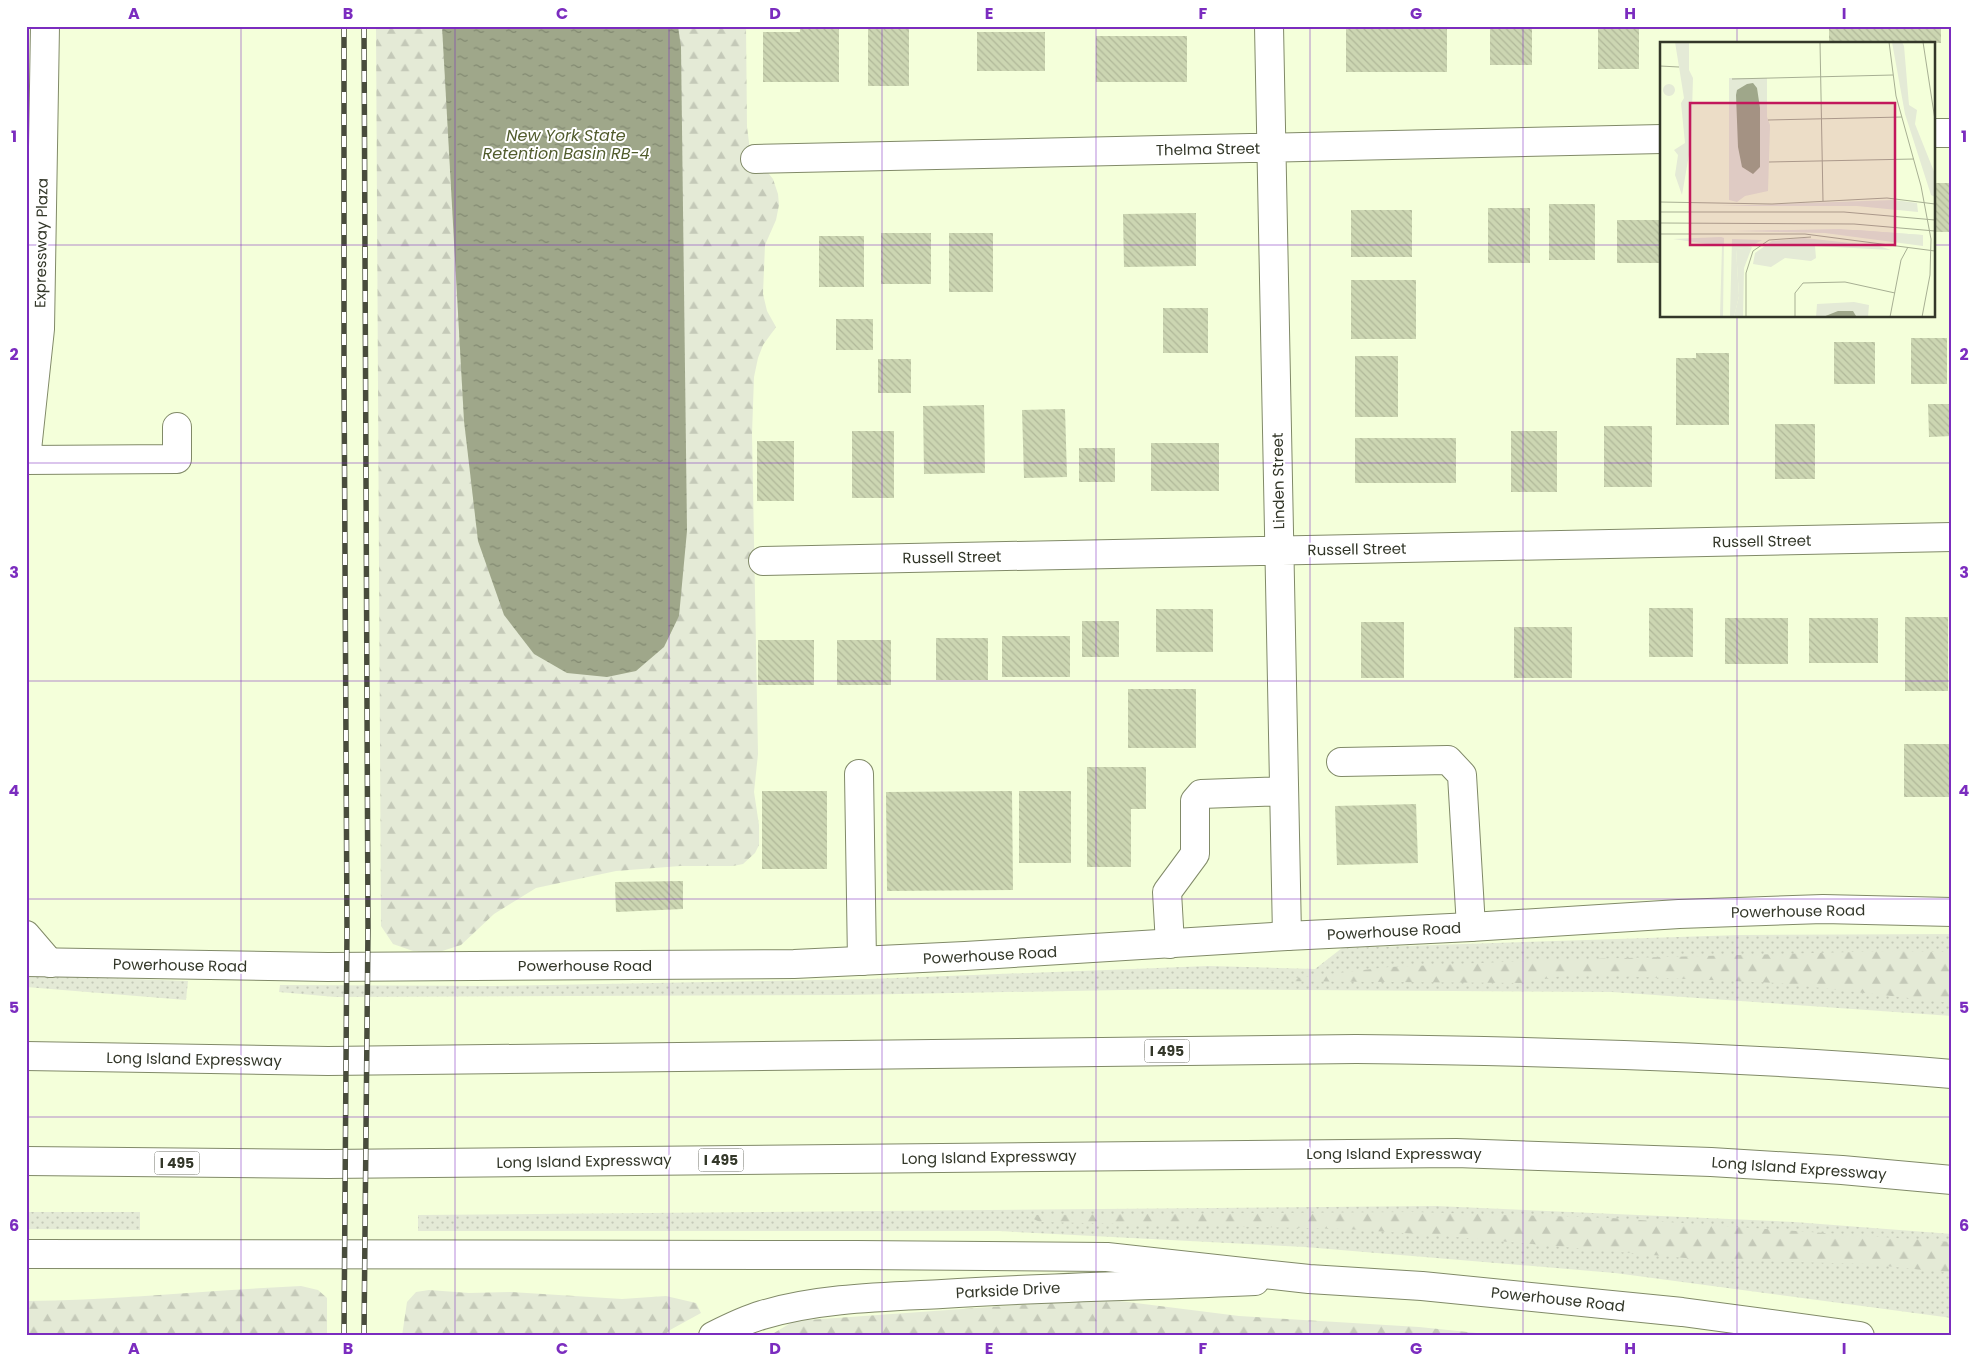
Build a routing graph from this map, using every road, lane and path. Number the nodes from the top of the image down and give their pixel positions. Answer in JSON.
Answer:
{"nodes":[{"id":1,"x":45,"y":26,"type":"edge"},
{"id":2,"x":1269,"y":26,"type":"edge"},
{"id":3,"x":1936,"y":133,"type":"edge"},
{"id":4,"x":1952,"y":133,"type":"edge"},
{"id":5,"x":1660,"y":139,"type":"edge"},
{"id":6,"x":1271,"y":148,"type":"junction"},
{"id":7,"x":755,"y":159,"type":"dead end"},
{"id":8,"x":177,"y":427,"type":"dead end"},
{"id":9,"x":26,"y":459,"type":"edge"},
{"id":10,"x":1952,"y":537,"type":"edge"},
{"id":11,"x":1279,"y":551,"type":"junction"},
{"id":12,"x":763,"y":561,"type":"dead end"},
{"id":13,"x":1341,"y":762,"type":"dead end"},
{"id":14,"x":859,"y":774,"type":"dead end"},
{"id":15,"x":1284,"y":791,"type":"junction"},
{"id":16,"x":1952,"y":912,"type":"edge"},
{"id":17,"x":1471,"y":927,"type":"junction"},
{"id":18,"x":26,"y":934,"type":"edge"},
{"id":19,"x":1287,"y":936,"type":"junction"},
{"id":20,"x":1170,"y":944,"type":"junction"},
{"id":21,"x":862,"y":961,"type":"junction"},
{"id":22,"x":38,"y":962,"type":"edge"},
{"id":23,"x":26,"y":1056,"type":"edge"},
{"id":24,"x":1952,"y":1074,"type":"edge"},
{"id":25,"x":26,"y":1161,"type":"edge"},
{"id":26,"x":1952,"y":1180,"type":"edge"},
{"id":27,"x":26,"y":1254,"type":"edge"},
{"id":28,"x":1309,"y":1279,"type":"junction"},
{"id":29,"x":713,"y":1336,"type":"edge"},
{"id":30,"x":1860,"y":1336,"type":"edge"}],
"edges":[{"from":1,"to":9,"type":"main road","name":"Expressway Plaza"},
{"from":2,"to":6,"type":"main road","name":"Linden Street"},
{"from":3,"to":4,"type":"main road"},
{"from":5,"to":6,"type":"main road","name":"Thelma Street"},
{"from":6,"to":7,"type":"main road","name":"Thelma Street"},
{"from":6,"to":11,"type":"main road","name":"Linden Street"},
{"from":8,"to":9,"type":"main road"},
{"from":10,"to":11,"type":"main road","name":"Russell Street"},
{"from":11,"to":12,"type":"main road","name":"Russell Street"},
{"from":11,"to":15,"type":"main road","name":"Linden Street"},
{"from":13,"to":17,"type":"main road"},
{"from":14,"to":21,"type":"main road"},
{"from":15,"to":19,"type":"main road","name":"Linden Street"},
{"from":15,"to":20,"type":"main road"},
{"from":16,"to":17,"type":"main road","name":"Powerhouse Road"},
{"from":17,"to":19,"type":"main road","name":"Powerhouse Road"},
{"from":18,"to":22,"type":"main road"},
{"from":19,"to":20,"type":"main road","name":"Powerhouse Road"},
{"from":20,"to":21,"type":"main road","name":"Powerhouse Road"},
{"from":21,"to":22,"type":"main road","name":"Powerhouse Road"},
{"from":23,"to":24,"type":"main road","name":"Long Island Expressway","number":"I 495"},
{"from":25,"to":26,"type":"main road","name":"Long Island Expressway","number":"I 495"},
{"from":27,"to":28,"type":"main road","name":"Powerhouse Road"},
{"from":28,"to":29,"type":"main road","name":"Parkside Drive"},
{"from":28,"to":30,"type":"main road","name":"Powerhouse Road"}]}
